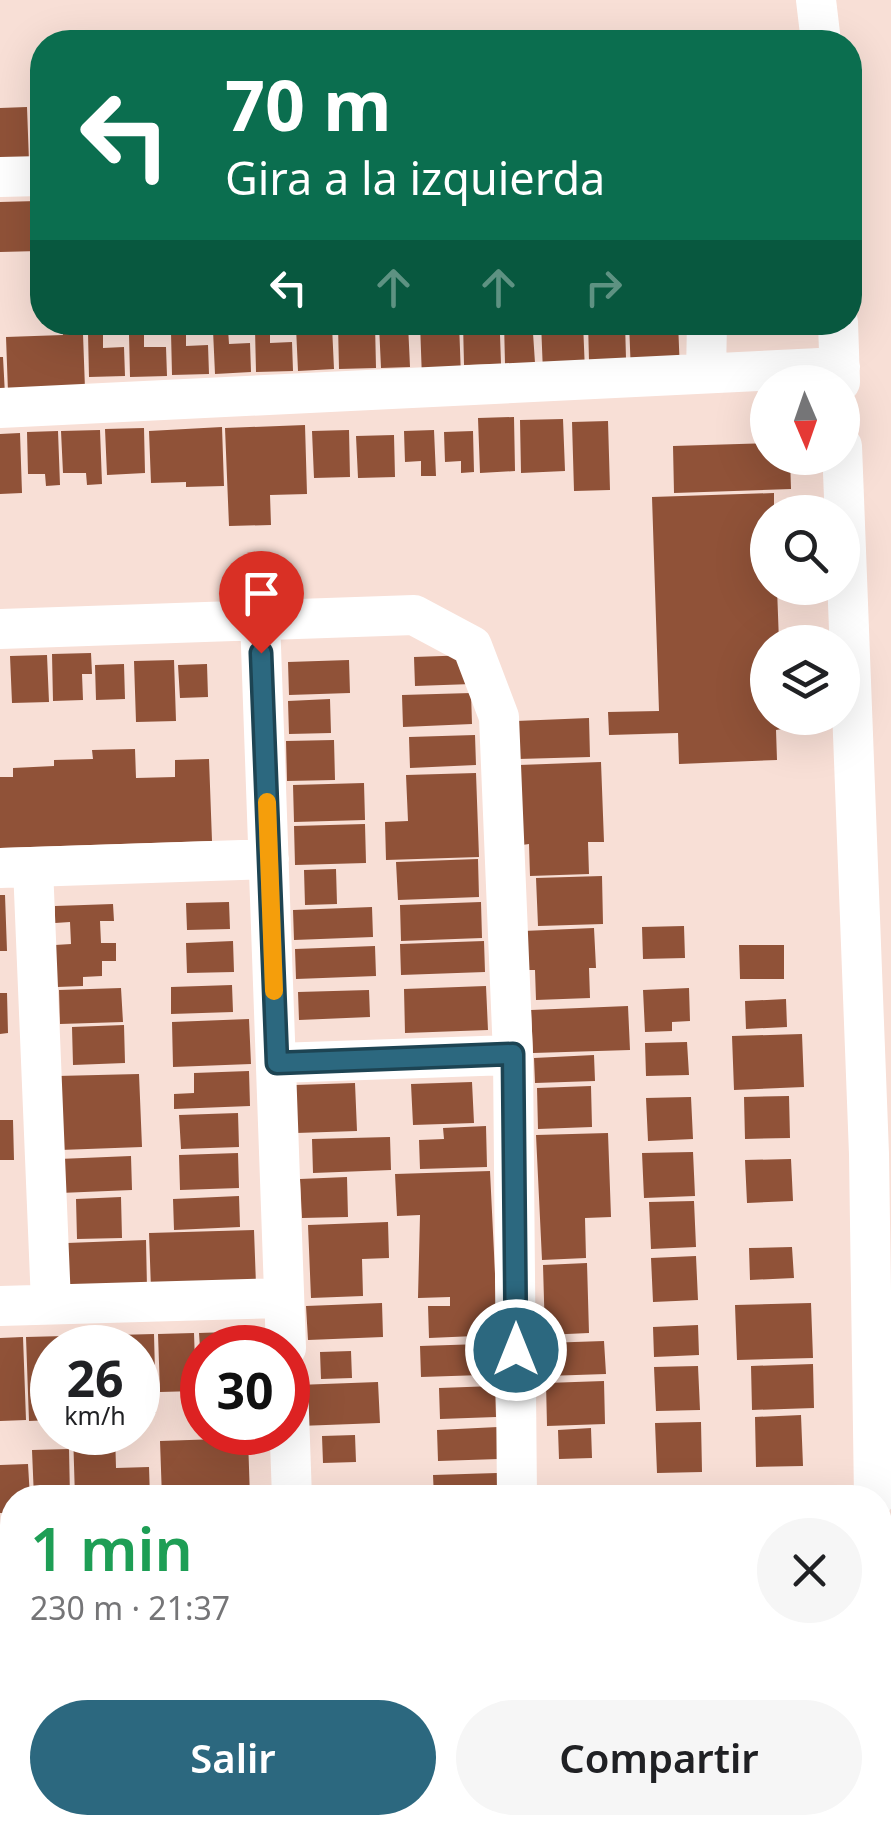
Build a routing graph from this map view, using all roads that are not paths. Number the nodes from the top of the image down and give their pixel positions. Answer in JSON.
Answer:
{"nodes":[{"id":1,"x":816,"y":0,"type":"edge"},
{"id":2,"x":820,"y":30,"type":"edge"},
{"id":3,"x":30,"y":176,"type":"edge"},
{"id":4,"x":0,"y":177,"type":"edge"},
{"id":5,"x":707,"y":335,"type":"edge"},
{"id":6,"x":838,"y":335,"type":"edge"},
{"id":7,"x":840,"y":365,"type":"edge"},
{"id":8,"x":706,"y":373,"type":"junction"},
{"id":9,"x":750,"y":374,"type":"edge"},
{"id":10,"x":0,"y":408,"type":"edge"},
{"id":11,"x":843,"y":475,"type":"edge"},
{"id":12,"x":260,"y":618,"type":"junction"},
{"id":13,"x":0,"y":629,"type":"edge"},
{"id":14,"x":269,"y":859,"type":"junction"},
{"id":15,"x":16,"y":868,"type":"edge"},
{"id":16,"x":513,"y":1054,"type":"junction"},
{"id":17,"x":277,"y":1063,"type":"junction"},
{"id":18,"x":284,"y":1298,"type":"junction"},
{"id":19,"x":51,"y":1304,"type":"junction"},
{"id":20,"x":0,"y":1306,"type":"edge"},
{"id":21,"x":285,"y":1325,"type":"edge"},
{"id":22,"x":290,"y":1455,"type":"edge"},
{"id":23,"x":292,"y":1485,"type":"edge"},
{"id":24,"x":517,"y":1485,"type":"edge"},
{"id":25,"x":874,"y":1485,"type":"edge"}],
"edges":[{"from":1,"to":2,"type":"street"},
{"from":3,"to":4,"type":"street"},
{"from":5,"to":8,"type":"street"},
{"from":6,"to":7,"type":"street"},
{"from":8,"to":9,"type":"street"},
{"from":8,"to":10,"type":"street"},
{"from":11,"to":25,"type":"street"},
{"from":12,"to":13,"type":"street"},
{"from":12,"to":14,"type":"street"},
{"from":12,"to":16,"type":"street"},
{"from":14,"to":15,"type":"street"},
{"from":14,"to":17,"type":"street"},
{"from":15,"to":19,"type":"street"},
{"from":16,"to":17,"type":"street"},
{"from":16,"to":24,"type":"street"},
{"from":17,"to":18,"type":"street"},
{"from":18,"to":19,"type":"street"},
{"from":18,"to":21,"type":"street"},
{"from":19,"to":20,"type":"street"},
{"from":22,"to":23,"type":"street"}]}
